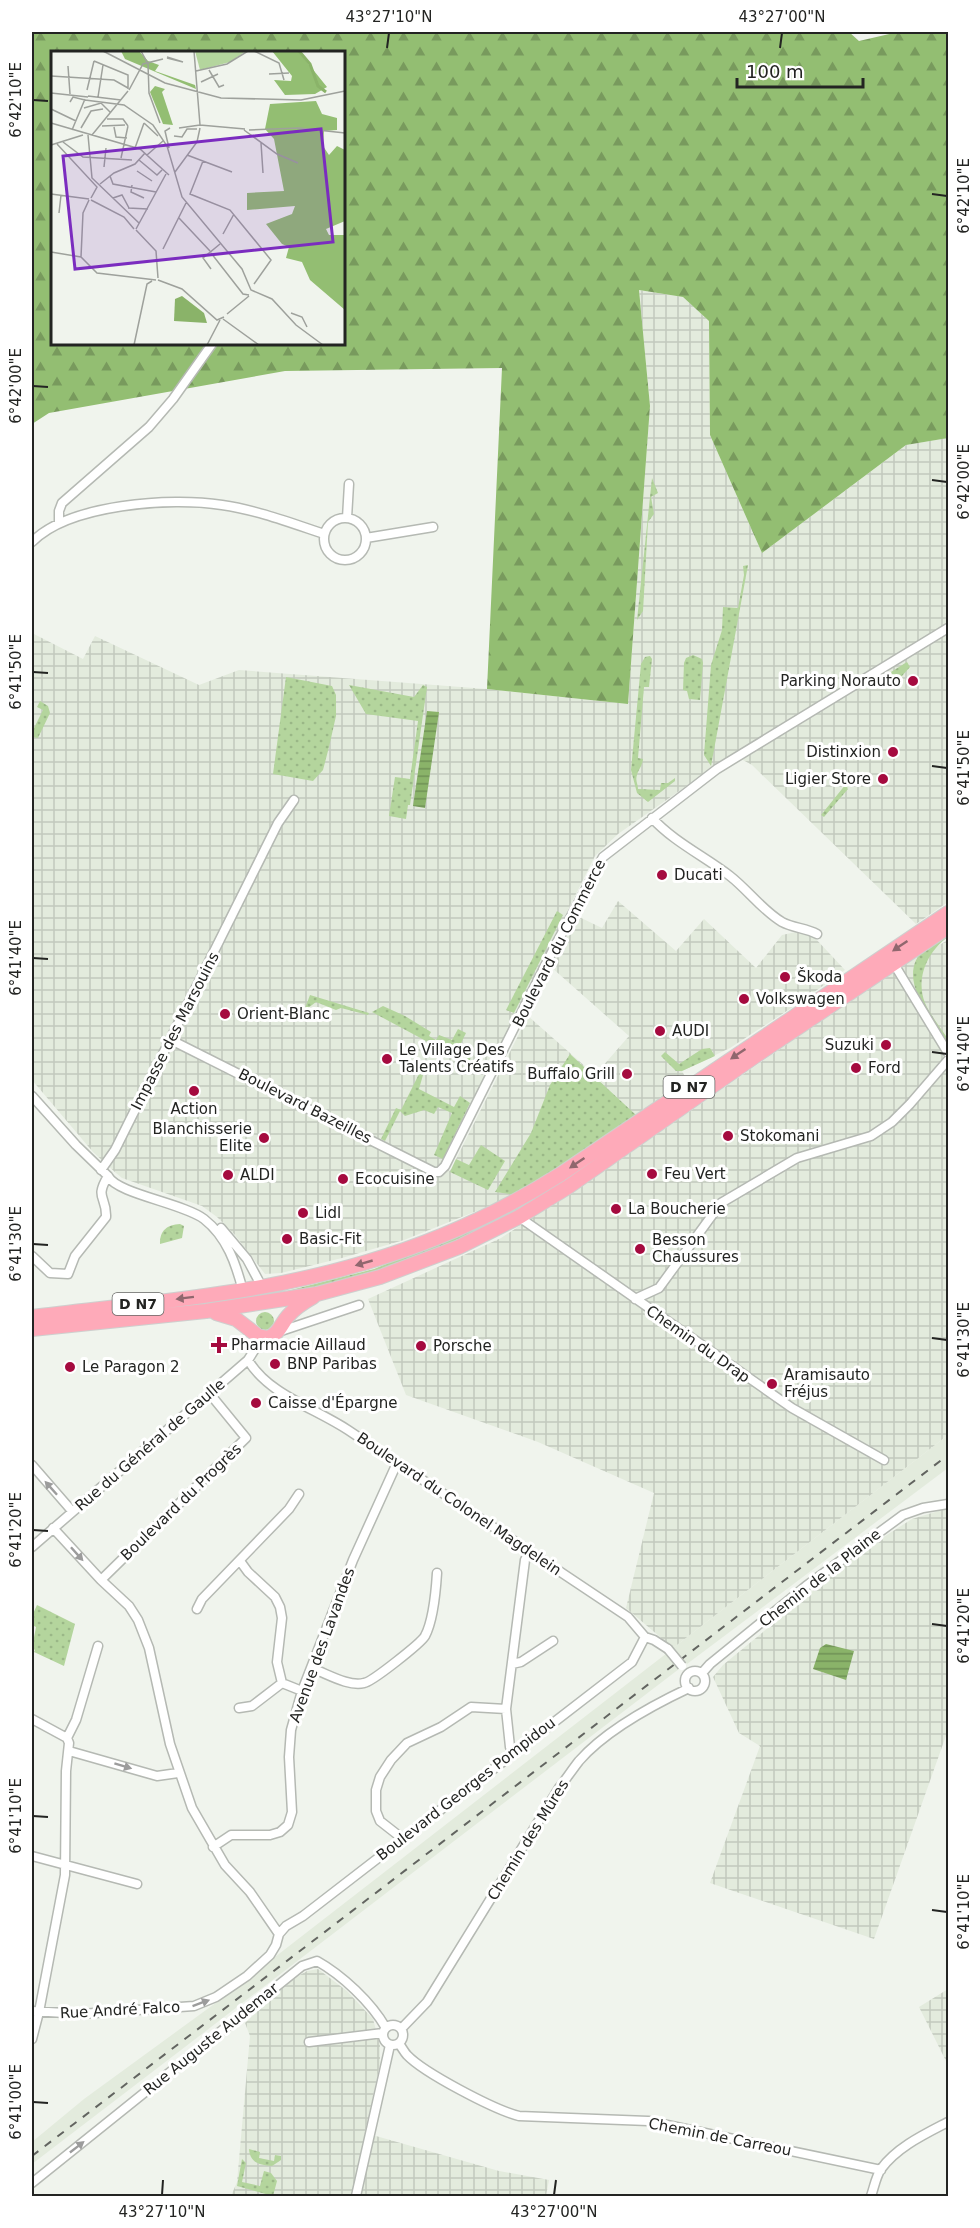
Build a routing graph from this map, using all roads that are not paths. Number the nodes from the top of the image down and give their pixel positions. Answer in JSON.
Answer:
{"nodes":[{"id":1,"x":211,"y":345,"type":"edge"},
{"id":2,"x":349,"y":484,"type":"dead end"},
{"id":3,"x":347,"y":518,"type":"junction"},
{"id":4,"x":59,"y":522,"type":"junction"},
{"id":5,"x":433,"y":527,"type":"dead end"},
{"id":6,"x":324,"y":534,"type":"junction"},
{"id":7,"x":366,"y":538,"type":"junction"},
{"id":8,"x":32,"y":542,"type":"edge"},
{"id":9,"x":948,"y":628,"type":"edge"},
{"id":10,"x":294,"y":800,"type":"dead end"},
{"id":11,"x":652,"y":818,"type":"junction"},
{"id":12,"x":948,"y":913,"type":"edge"},
{"id":13,"x":948,"y":927,"type":"edge"},
{"id":14,"x":817,"y":934,"type":"dead end"},
{"id":15,"x":894,"y":964,"type":"junction"},
{"id":16,"x":171,"y":1040,"type":"junction"},
{"id":17,"x":948,"y":1053,"type":"edge"},
{"id":18,"x":948,"y":1060,"type":"edge"},
{"id":19,"x":32,"y":1096,"type":"edge"},
{"id":20,"x":100,"y":1170,"type":"junction"},
{"id":21,"x":439,"y":1172,"type":"joint"},
{"id":22,"x":108,"y":1176,"type":"junction"},
{"id":23,"x":519,"y":1217,"type":"junction"},
{"id":24,"x":32,"y":1256,"type":"edge"},
{"id":25,"x":262,"y":1287,"type":"junction"},
{"id":26,"x":243,"y":1290,"type":"junction"},
{"id":27,"x":317,"y":1294,"type":"junction"},
{"id":28,"x":635,"y":1299,"type":"junction"},
{"id":29,"x":269,"y":1302,"type":"junction"},
{"id":30,"x":359,"y":1305,"type":"dead end"},
{"id":31,"x":248,"y":1306,"type":"junction"},
{"id":32,"x":206,"y":1311,"type":"junction"},
{"id":33,"x":32,"y":1317,"type":"edge"},
{"id":34,"x":32,"y":1329,"type":"edge"},
{"id":35,"x":279,"y":1329,"type":"junction"},
{"id":36,"x":258,"y":1335,"type":"junction"},
{"id":37,"x":248,"y":1360,"type":"junction"},
{"id":38,"x":210,"y":1394,"type":"junction"},
{"id":39,"x":884,"y":1460,"type":"dead end"},
{"id":40,"x":397,"y":1463,"type":"junction"},
{"id":41,"x":32,"y":1465,"type":"edge"},
{"id":42,"x":299,"y":1494,"type":"dead end"},
{"id":43,"x":948,"y":1504,"type":"edge"},
{"id":44,"x":72,"y":1511,"type":"junction"},
{"id":45,"x":53,"y":1528,"type":"junction"},
{"id":46,"x":32,"y":1547,"type":"edge"},
{"id":47,"x":530,"y":1551,"type":"junction"},
{"id":48,"x":240,"y":1561,"type":"junction"},
{"id":49,"x":437,"y":1573,"type":"dead end"},
{"id":50,"x":101,"y":1580,"type":"junction"},
{"id":51,"x":197,"y":1609,"type":"dead end"},
{"id":52,"x":645,"y":1637,"type":"junction"},
{"id":53,"x":553,"y":1641,"type":"dead end"},
{"id":54,"x":98,"y":1646,"type":"dead end"},
{"id":55,"x":512,"y":1664,"type":"junction"},
{"id":56,"x":311,"y":1668,"type":"junction"},
{"id":57,"x":702,"y":1673,"type":"junction"},
{"id":58,"x":688,"y":1674,"type":"junction"},
{"id":59,"x":282,"y":1683,"type":"junction"},
{"id":60,"x":689,"y":1688,"type":"junction"},
{"id":61,"x":302,"y":1691,"type":"junction"},
{"id":62,"x":239,"y":1708,"type":"dead end"},
{"id":63,"x":506,"y":1709,"type":"junction"},
{"id":64,"x":32,"y":1719,"type":"edge"},
{"id":65,"x":67,"y":1738,"type":"junction"},
{"id":66,"x":69,"y":1751,"type":"junction"},
{"id":67,"x":513,"y":1753,"type":"junction"},
{"id":68,"x":178,"y":1773,"type":"junction"},
{"id":69,"x":403,"y":1839,"type":"junction"},
{"id":70,"x":213,"y":1847,"type":"junction"},
{"id":71,"x":32,"y":1856,"type":"edge"},
{"id":72,"x":66,"y":1864,"type":"junction"},
{"id":73,"x":137,"y":1884,"type":"dead end"},
{"id":74,"x":279,"y":1934,"type":"junction"},
{"id":75,"x":35,"y":2011,"type":"edge"},
{"id":76,"x":401,"y":2029,"type":"junction"},
{"id":77,"x":384,"y":2030,"type":"junction"},
{"id":78,"x":32,"y":2039,"type":"edge"},
{"id":79,"x":309,"y":2042,"type":"dead end"},
{"id":80,"x":394,"y":2044,"type":"junction"},
{"id":81,"x":948,"y":2122,"type":"edge"},
{"id":82,"x":881,"y":2170,"type":"junction"},
{"id":83,"x":32,"y":2183,"type":"edge"},
{"id":84,"x":356,"y":2196,"type":"edge"},
{"id":85,"x":871,"y":2196,"type":"edge"}],
"edges":[{"from":1,"to":4,"type":"street"},
{"from":2,"to":3,"type":"street"},
{"from":3,"to":6,"type":"street"},
{"from":3,"to":7,"type":"street"},
{"from":4,"to":6,"type":"street"},
{"from":4,"to":8,"type":"street"},
{"from":5,"to":7,"type":"street"},
{"from":6,"to":7,"type":"street"},
{"from":9,"to":11,"type":"street","name":"Boulevard du Commerce"},
{"from":10,"to":16,"type":"street","name":"Impasse des Marsouins"},
{"from":11,"to":14,"type":"street"},
{"from":11,"to":21,"type":"street","name":"Boulevard du Commerce"},
{"from":12,"to":25,"type":"main road","number":"D N7","one_way":true},
{"from":13,"to":15,"type":"main road","number":"D N7"},
{"from":15,"to":17,"type":"street"},
{"from":15,"to":23,"type":"main road","number":"D N7"},
{"from":16,"to":20,"type":"street","name":"Impasse des Marsouins"},
{"from":16,"to":21,"type":"street","name":"Boulevard Bazeilles"},
{"from":18,"to":28,"type":"street"},
{"from":19,"to":20,"type":"street"},
{"from":20,"to":22,"type":"street"},
{"from":22,"to":24,"type":"street"},
{"from":22,"to":25,"type":"street"},
{"from":22,"to":26,"type":"street"},
{"from":23,"to":27,"type":"main road","number":"D N7"},
{"from":23,"to":28,"type":"street","name":"Chemin du Drap"},
{"from":25,"to":26,"type":"main road","number":"D N7"},
{"from":25,"to":29,"type":"main road"},
{"from":26,"to":31,"type":"main road"},
{"from":26,"to":33,"type":"main road","number":"D N7","one_way":true},
{"from":27,"to":29,"type":"main road","number":"D N7"},
{"from":27,"to":35,"type":"main road"},
{"from":28,"to":39,"type":"street","name":"Chemin du Drap"},
{"from":29,"to":31,"type":"main road","number":"D N7"},
{"from":29,"to":35,"type":"main road"},
{"from":30,"to":35,"type":"street"},
{"from":31,"to":32,"type":"main road","number":"D N7"},
{"from":31,"to":36,"type":"main road"},
{"from":32,"to":34,"type":"main road","number":"D N7"},
{"from":32,"to":36,"type":"main road"},
{"from":35,"to":36,"type":"main road"},
{"from":36,"to":37,"type":"street","name":"Rue du Général de Gaulle"},
{"from":37,"to":38,"type":"street","name":"Rue du Général de Gaulle"},
{"from":37,"to":40,"type":"street","name":"Boulevard du Colonel Magdelein"},
{"from":38,"to":44,"type":"street","name":"Rue du Général de Gaulle"},
{"from":38,"to":50,"type":"street","name":"Boulevard du Progrès"},
{"from":40,"to":47,"type":"street","name":"Boulevard du Colonel Magdelein"},
{"from":40,"to":56,"type":"street","name":"Avenue des Lavandes"},
{"from":44,"to":41,"type":"street","one_way":true},
{"from":42,"to":48,"type":"street"},
{"from":43,"to":57,"type":"street","name":"Chemin de la Plaine"},
{"from":44,"to":45,"type":"street","name":"Rue du Général de Gaulle"},
{"from":45,"to":46,"type":"street","name":"Rue du Général de Gaulle"},
{"from":45,"to":50,"type":"street","one_way":true},
{"from":47,"to":52,"type":"street","name":"Boulevard du Colonel Magdelein"},
{"from":47,"to":55,"type":"street"},
{"from":48,"to":51,"type":"street"},
{"from":48,"to":59,"type":"street"},
{"from":49,"to":56,"type":"street"},
{"from":50,"to":68,"type":"street"},
{"from":52,"to":58,"type":"street","name":"Boulevard du Colonel Magdelein","bridge":true},
{"from":52,"to":67,"type":"street","name":"Boulevard Georges Pompidou"},
{"from":53,"to":55,"type":"street"},
{"from":54,"to":65,"type":"street"},
{"from":55,"to":63,"type":"street"},
{"from":56,"to":61,"type":"street","name":"Avenue des Lavandes"},
{"from":57,"to":58,"type":"street"},
{"from":57,"to":60,"type":"street"},
{"from":58,"to":60,"type":"street"},
{"from":59,"to":61,"type":"street"},
{"from":59,"to":62,"type":"street"},
{"from":60,"to":76,"type":"street","name":"Chemin des Mûres"},
{"from":61,"to":70,"type":"street","name":"Avenue des Lavandes"},
{"from":63,"to":67,"type":"street"},
{"from":63,"to":69,"type":"street"},
{"from":64,"to":65,"type":"street"},
{"from":65,"to":66,"type":"street"},
{"from":66,"to":68,"type":"street","one_way":true},
{"from":66,"to":72,"type":"street"},
{"from":67,"to":69,"type":"street","name":"Boulevard Georges Pompidou"},
{"from":68,"to":70,"type":"street"},
{"from":69,"to":74,"type":"street","name":"Boulevard Georges Pompidou"},
{"from":70,"to":74,"type":"street"},
{"from":71,"to":72,"type":"street"},
{"from":72,"to":73,"type":"street"},
{"from":72,"to":75,"type":"street"},
{"from":75,"to":74,"type":"street","name":"Rue André Falco","one_way":true},
{"from":75,"to":78,"type":"street"},
{"from":76,"to":77,"type":"street"},
{"from":76,"to":80,"type":"street"},
{"from":77,"to":79,"type":"street"},
{"from":77,"to":80,"type":"street"},
{"from":83,"to":77,"type":"street","name":"Rue Auguste Audemar","one_way":true},
{"from":80,"to":82,"type":"street","name":"Chemin de Carreou"},
{"from":80,"to":84,"type":"street"},
{"from":81,"to":82,"type":"street"},
{"from":82,"to":85,"type":"street"}]}
